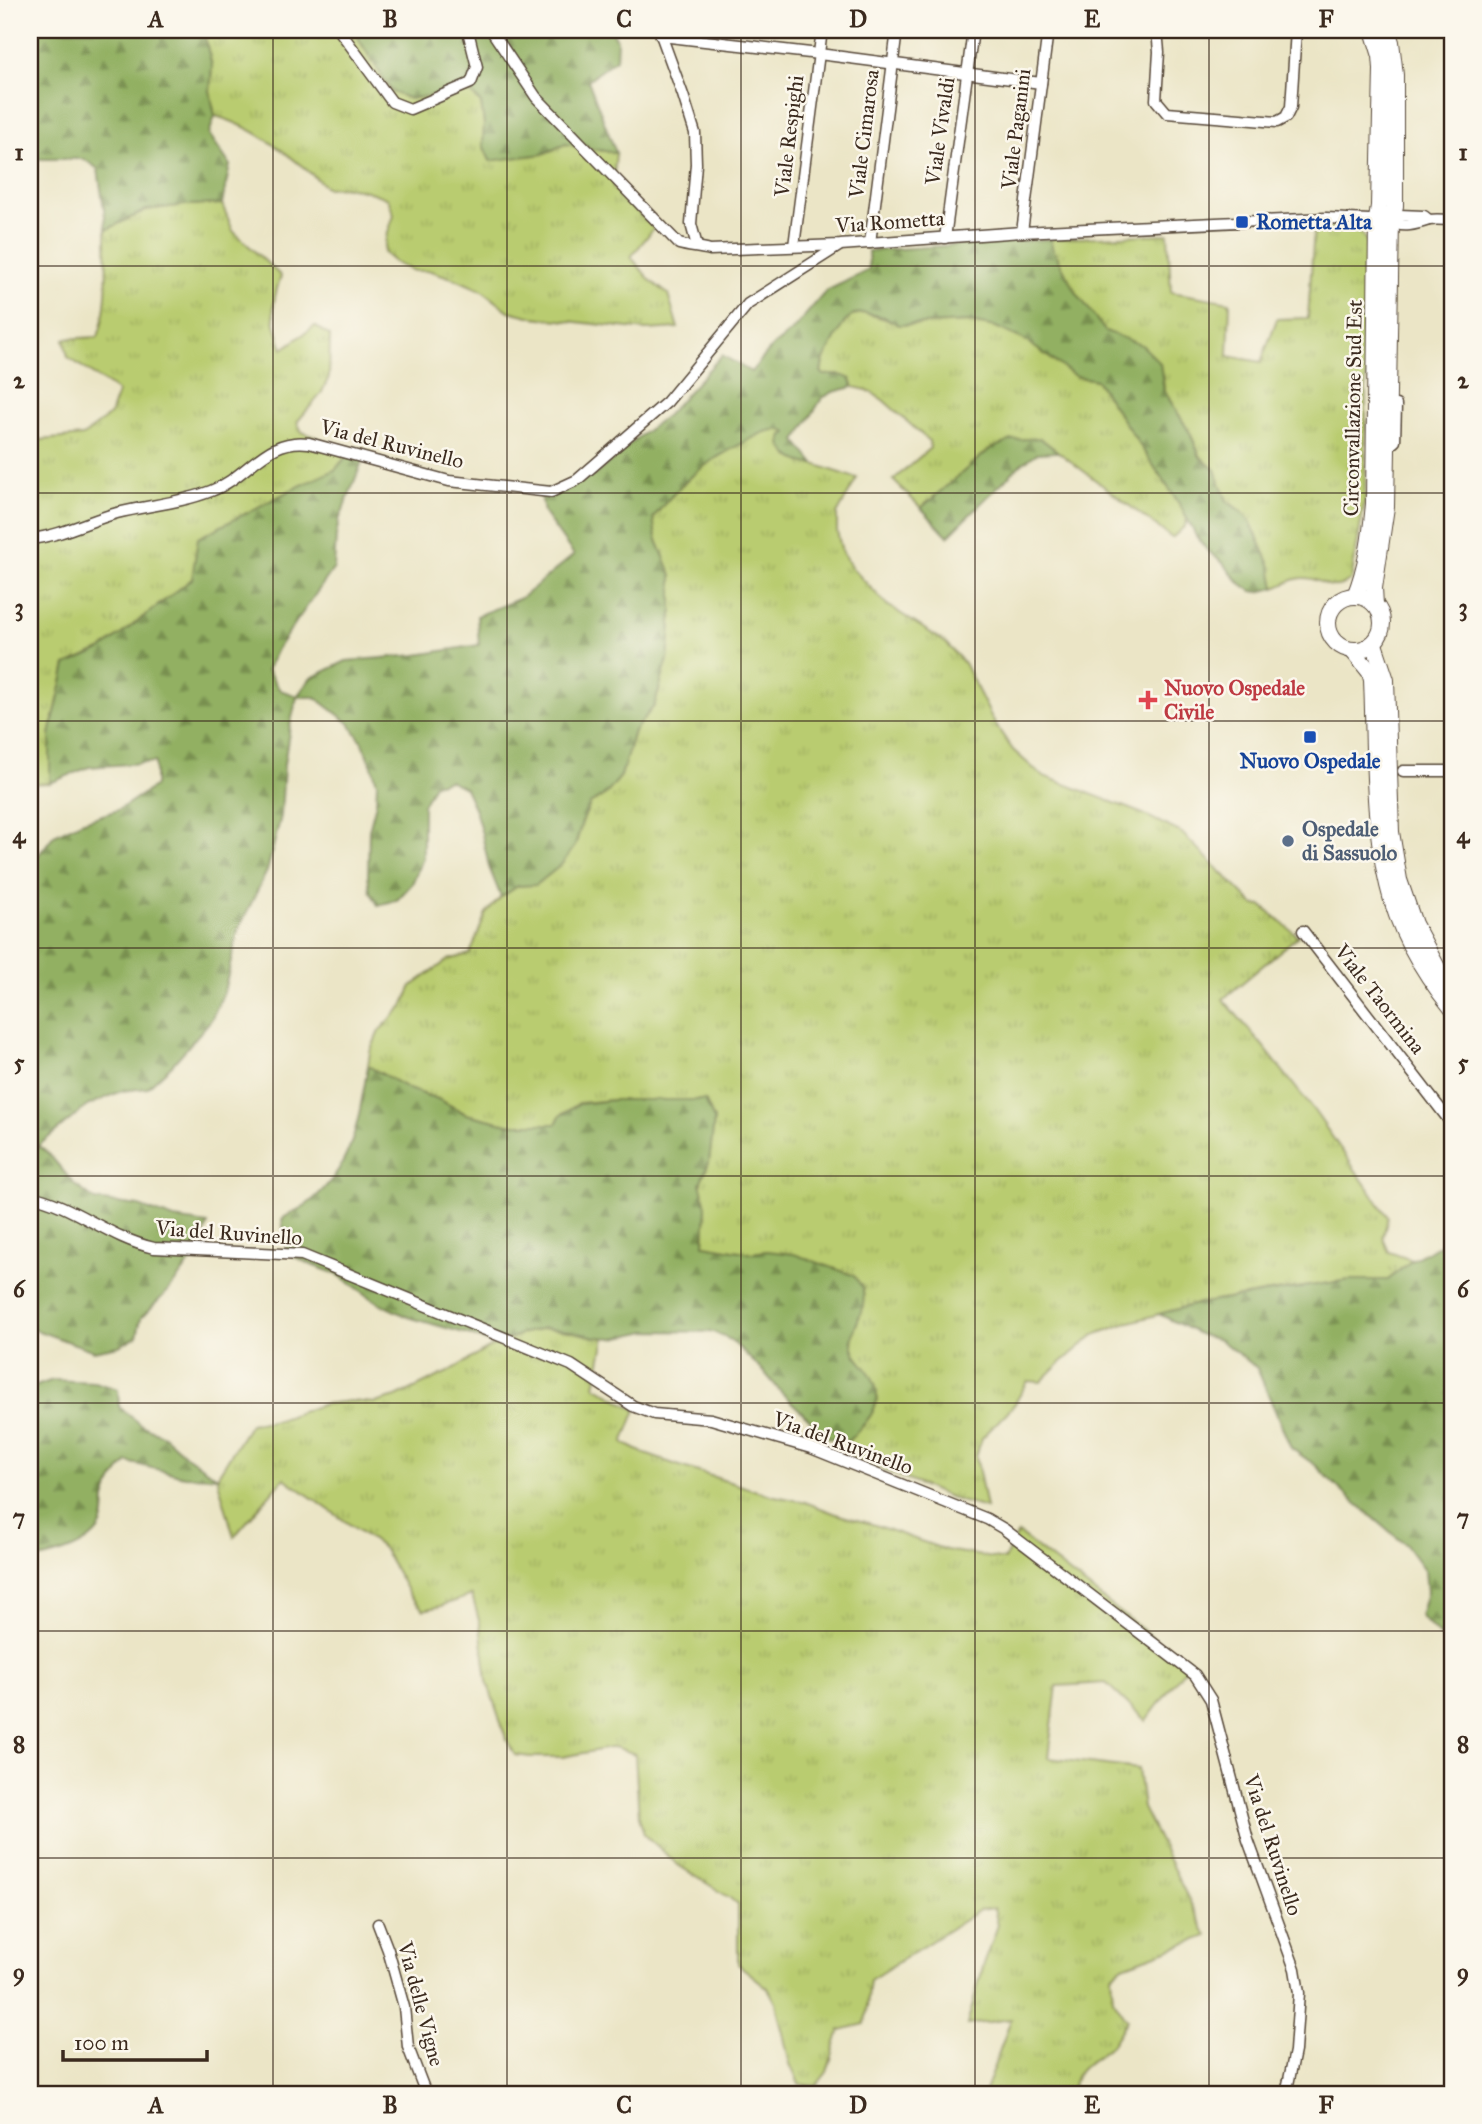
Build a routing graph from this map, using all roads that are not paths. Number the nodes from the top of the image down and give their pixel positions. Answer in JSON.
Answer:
{"nodes":[{"id":1,"x":339,"y":30,"type":"edge"},
{"id":2,"x":470,"y":30,"type":"edge"},
{"id":3,"x":491,"y":30,"type":"edge"},
{"id":4,"x":822,"y":30,"type":"edge"},
{"id":5,"x":897,"y":30,"type":"edge"},
{"id":6,"x":973,"y":30,"type":"edge"},
{"id":7,"x":1048,"y":30,"type":"edge"},
{"id":8,"x":1157,"y":30,"type":"edge"},
{"id":9,"x":1296,"y":30,"type":"edge"},
{"id":10,"x":1373,"y":30,"type":"edge"},
{"id":11,"x":1387,"y":30,"type":"edge"},
{"id":12,"x":660,"y":33,"type":"edge"},
{"id":13,"x":818,"y":54,"type":"junction"},
{"id":14,"x":892,"y":64,"type":"junction"},
{"id":15,"x":967,"y":74,"type":"junction"},
{"id":16,"x":1041,"y":83,"type":"junction"},
{"id":17,"x":1452,"y":220,"type":"edge"},
{"id":18,"x":1388,"y":222,"type":"junction"},
{"id":19,"x":1022,"y":232,"type":"junction"},
{"id":20,"x":945,"y":238,"type":"junction"},
{"id":21,"x":870,"y":243,"type":"junction"},
{"id":22,"x":840,"y":245,"type":"junction"},
{"id":23,"x":697,"y":246,"type":"junction"},
{"id":24,"x":794,"y":246,"type":"junction"},
{"id":25,"x":30,"y":538,"type":"edge"},
{"id":26,"x":1354,"y":596,"type":"junction"},
{"id":27,"x":1376,"y":605,"type":"junction"},
{"id":28,"x":1374,"y":644,"type":"junction"},
{"id":29,"x":1353,"y":651,"type":"junction"},
{"id":30,"x":1403,"y":771,"type":"dead end"},
{"id":31,"x":1452,"y":771,"type":"edge"},
{"id":32,"x":1303,"y":931,"type":"dead end"},
{"id":33,"x":1452,"y":989,"type":"edge"},
{"id":34,"x":1452,"y":1008,"type":"edge"},
{"id":35,"x":1452,"y":1125,"type":"edge"},
{"id":36,"x":30,"y":1196,"type":"edge"},
{"id":37,"x":378,"y":1924,"type":"dead end"},
{"id":38,"x":426,"y":2094,"type":"edge"},
{"id":39,"x":1286,"y":2094,"type":"edge"}],
"edges":[{"from":1,"to":2,"type":"street"},
{"from":3,"to":23,"type":"street","name":"Via Rometta"},
{"from":4,"to":13,"type":"street","name":"Viale Respighi"},
{"from":5,"to":14,"type":"street","name":"Viale Cimarosa"},
{"from":6,"to":15,"type":"street","name":"Viale Vivaldi"},
{"from":7,"to":16,"type":"street","name":"Viale Paganini"},
{"from":8,"to":9,"type":"street"},
{"from":10,"to":18,"type":"main road"},
{"from":11,"to":18,"type":"main road"},
{"from":12,"to":13,"type":"street"},
{"from":12,"to":23,"type":"street"},
{"from":13,"to":14,"type":"street"},
{"from":13,"to":24,"type":"street","name":"Viale Respighi"},
{"from":14,"to":15,"type":"street"},
{"from":14,"to":21,"type":"street","name":"Viale Cimarosa"},
{"from":15,"to":16,"type":"street"},
{"from":15,"to":20,"type":"street","name":"Viale Vivaldi"},
{"from":16,"to":19,"type":"street","name":"Viale Paganini"},
{"from":17,"to":18,"type":"street","name":"Via Rometta"},
{"from":18,"to":19,"type":"street","name":"Via Rometta"},
{"from":18,"to":26,"type":"main road","name":"Circonvallazione Sud Est"},
{"from":18,"to":27,"type":"main road","name":"Circonvallazione Sud Est"},
{"from":19,"to":20,"type":"street","name":"Via Rometta"},
{"from":20,"to":21,"type":"street","name":"Via Rometta"},
{"from":21,"to":22,"type":"street","name":"Via Rometta"},
{"from":22,"to":24,"type":"street","name":"Via Rometta"},
{"from":22,"to":25,"type":"street","name":"Via del Ruvinello"},
{"from":23,"to":24,"type":"street","name":"Via Rometta"},
{"from":26,"to":27,"type":"main road"},
{"from":26,"to":29,"type":"main road"},
{"from":27,"to":28,"type":"main road","name":"Circonvallazione Sud Est"},
{"from":28,"to":29,"type":"main road"},
{"from":28,"to":33,"type":"main road","name":"Circonvallazione Sud Est"},
{"from":29,"to":34,"type":"main road"},
{"from":30,"to":31,"type":"street"},
{"from":32,"to":35,"type":"street","name":"Viale Taormina"},
{"from":36,"to":39,"type":"street","name":"Via del Ruvinello"},
{"from":37,"to":38,"type":"street","name":"Via delle Vigne"}]}
